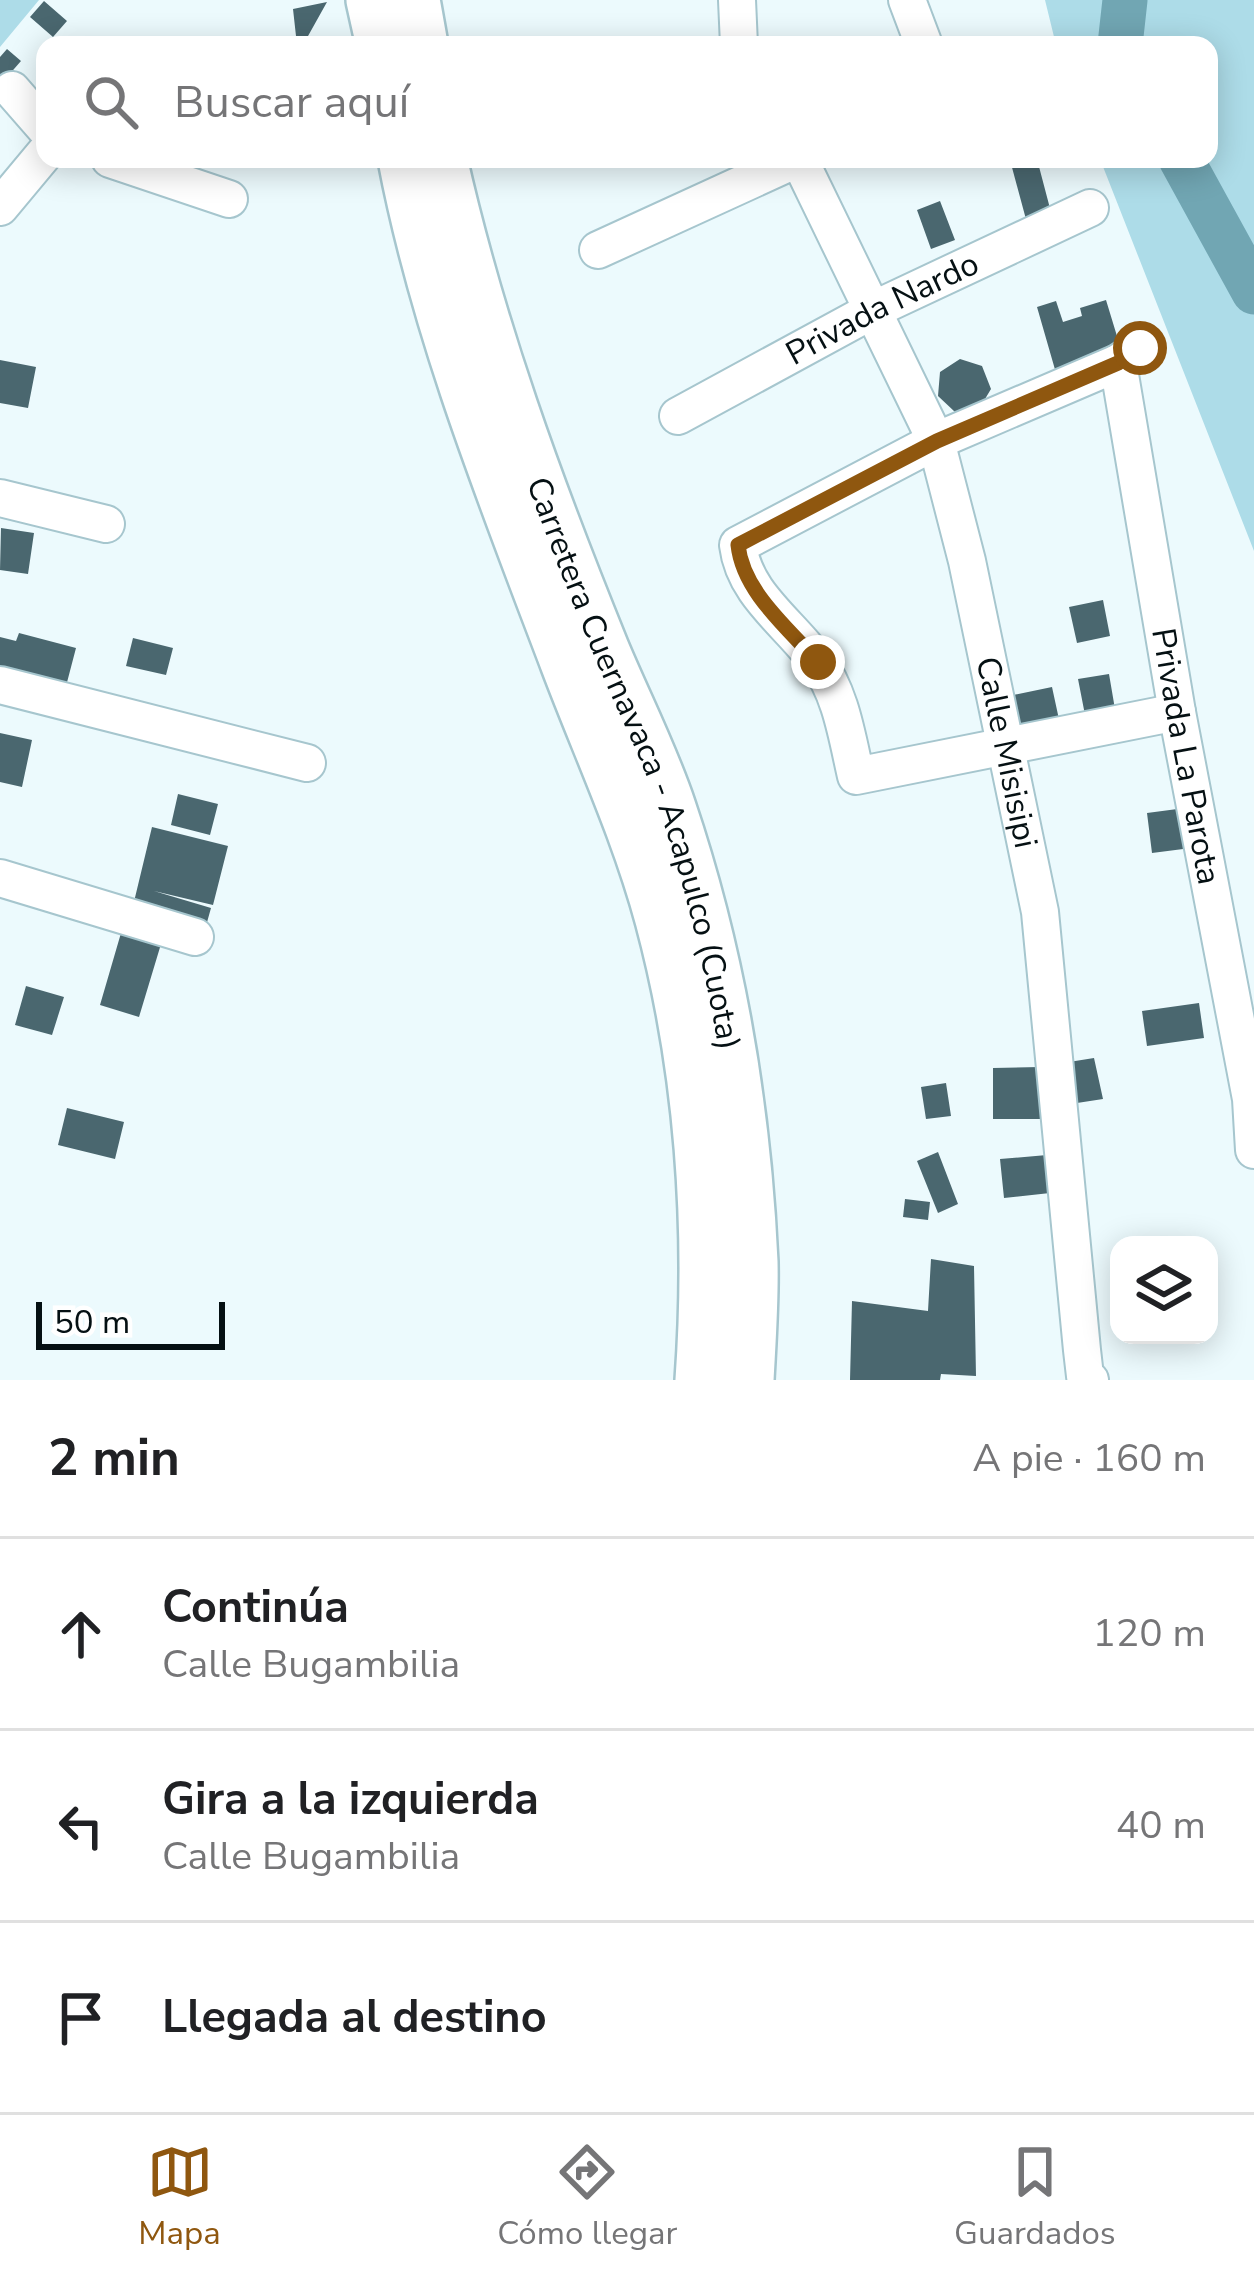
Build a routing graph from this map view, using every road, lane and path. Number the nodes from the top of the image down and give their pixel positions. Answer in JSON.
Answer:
{"nodes":[{"id":1,"x":372,"y":0,"type":"edge"},
{"id":2,"x":414,"y":0,"type":"edge"},
{"id":3,"x":737,"y":0,"type":"edge"},
{"id":4,"x":907,"y":0,"type":"edge"},
{"id":5,"x":380,"y":36,"type":"edge"},
{"id":6,"x":420,"y":36,"type":"edge"},
{"id":7,"x":739,"y":36,"type":"edge"},
{"id":8,"x":921,"y":36,"type":"edge"},
{"id":9,"x":12,"y":90,"type":"dead end"},
{"id":10,"x":36,"y":118,"type":"edge"},
{"id":11,"x":36,"y":164,"type":"edge"},
{"id":12,"x":137,"y":168,"type":"edge"},
{"id":13,"x":406,"y":168,"type":"edge"},
{"id":14,"x":443,"y":168,"type":"edge"},
{"id":15,"x":778,"y":168,"type":"edge"},
{"id":16,"x":803,"y":168,"type":"edge"},
{"id":17,"x":230,"y":199,"type":"dead end"},
{"id":18,"x":0,"y":207,"type":"edge"},
{"id":19,"x":1090,"y":208,"type":"dead end"},
{"id":20,"x":598,"y":250,"type":"dead end"},
{"id":21,"x":875,"y":309,"type":"junction"},
{"id":22,"x":678,"y":416,"type":"dead end"},
{"id":23,"x":937,"y":441,"type":"junction"},
{"id":24,"x":0,"y":498,"type":"edge"},
{"id":25,"x":106,"y":524,"type":"dead end"},
{"id":26,"x":0,"y":685,"type":"edge"},
{"id":27,"x":1177,"y":712,"type":"junction"},
{"id":28,"x":1003,"y":748,"type":"junction"},
{"id":29,"x":307,"y":763,"type":"dead end"},
{"id":30,"x":0,"y":878,"type":"edge"},
{"id":31,"x":195,"y":937,"type":"dead end"},
{"id":32,"x":1254,"y":1150,"type":"edge"},
{"id":33,"x":701,"y":1380,"type":"edge"},
{"id":34,"x":748,"y":1380,"type":"edge"},
{"id":35,"x":1090,"y":1380,"type":"edge"}],
"edges":[{"from":1,"to":5,"type":"highway"},
{"from":2,"to":6,"type":"highway"},
{"from":3,"to":7,"type":"street"},
{"from":4,"to":8,"type":"street"},
{"from":9,"to":10,"type":"street"},
{"from":11,"to":18,"type":"street"},
{"from":12,"to":17,"type":"street"},
{"from":13,"to":33,"type":"highway","name":"Carretera Cuernavaca - Acapulco (Cuota)"},
{"from":14,"to":34,"type":"highway","name":"Carretera Cuernavaca - Acapulco (Cuota)"},
{"from":15,"to":20,"type":"street"},
{"from":16,"to":21,"type":"street","name":"Calle Misisipi"},
{"from":19,"to":21,"type":"street","name":"Privada Nardo"},
{"from":21,"to":22,"type":"street","name":"Privada Nardo"},
{"from":21,"to":23,"type":"street","name":"Calle Misisipi"},
{"from":23,"to":27,"type":"street","name":"Privada La Parota"},
{"from":23,"to":28,"type":"street","name":"Calle Misisipi"},
{"from":23,"to":28,"type":"street"},
{"from":24,"to":25,"type":"street"},
{"from":26,"to":29,"type":"street"},
{"from":27,"to":28,"type":"street"},
{"from":27,"to":32,"type":"street","name":"Privada La Parota"},
{"from":28,"to":35,"type":"street","name":"Calle Misisipi"},
{"from":30,"to":31,"type":"street"}]}
